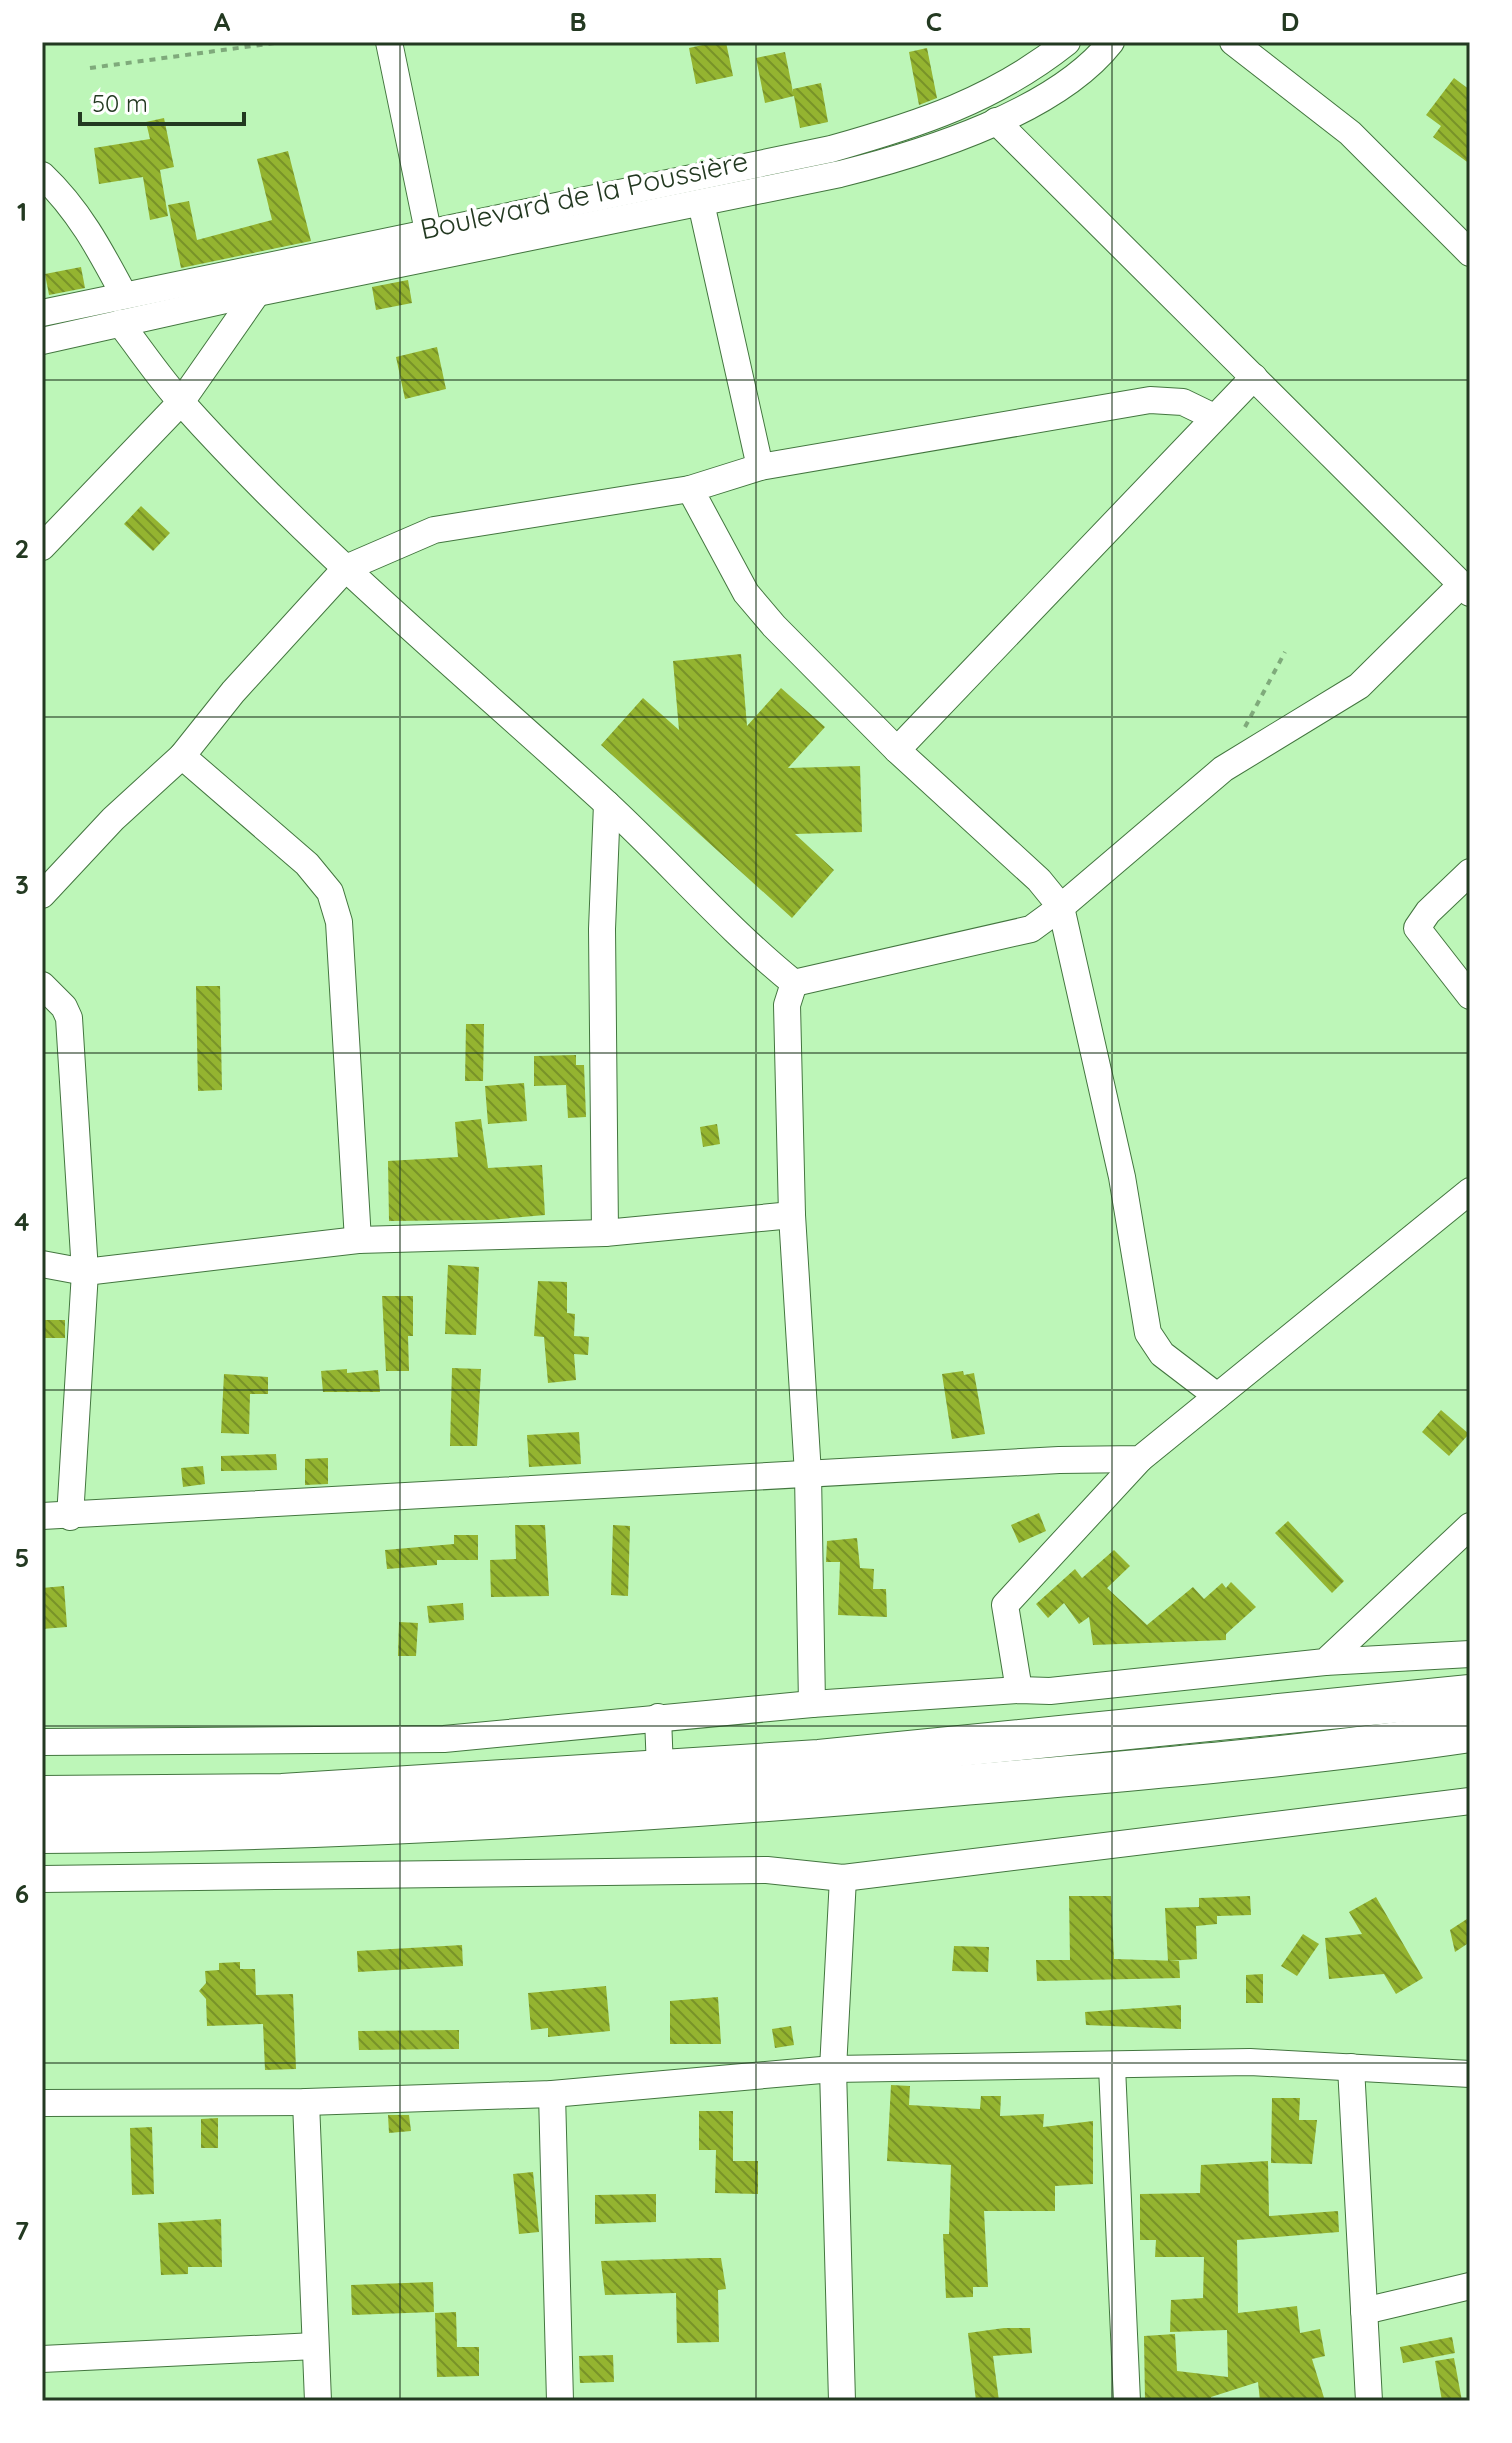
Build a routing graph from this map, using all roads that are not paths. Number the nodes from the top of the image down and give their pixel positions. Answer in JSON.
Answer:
{"nodes":[{"id":1,"x":389,"y":42,"type":"edge"},
{"id":2,"x":1067,"y":42,"type":"edge"},
{"id":3,"x":1111,"y":42,"type":"edge"},
{"id":4,"x":1233,"y":42,"type":"edge"},
{"id":5,"x":996,"y":121,"type":"junction"},
{"id":6,"x":42,"y":175,"type":"edge"},
{"id":7,"x":701,"y":203,"type":"junction"},
{"id":8,"x":428,"y":231,"type":"junction"},
{"id":9,"x":1470,"y":253,"type":"edge"},
{"id":10,"x":257,"y":293,"type":"junction"},
{"id":11,"x":124,"y":295,"type":"junction"},
{"id":12,"x":42,"y":313,"type":"edge"},
{"id":13,"x":120,"y":323,"type":"junction"},
{"id":14,"x":42,"y":341,"type":"edge"},
{"id":15,"x":1254,"y":377,"type":"junction"},
{"id":16,"x":181,"y":402,"type":"junction"},
{"id":17,"x":1214,"y":417,"type":"junction"},
{"id":18,"x":760,"y":467,"type":"junction"},
{"id":19,"x":690,"y":489,"type":"junction"},
{"id":20,"x":42,"y":547,"type":"edge"},
{"id":21,"x":346,"y":568,"type":"junction"},
{"id":22,"x":1466,"y":589,"type":"edge"},
{"id":23,"x":897,"y":750,"type":"junction"},
{"id":24,"x":182,"y":756,"type":"junction"},
{"id":25,"x":607,"y":804,"type":"junction"},
{"id":26,"x":1470,"y":872,"type":"edge"},
{"id":27,"x":42,"y":895,"type":"edge"},
{"id":28,"x":1061,"y":907,"type":"junction"},
{"id":29,"x":794,"y":983,"type":"junction"},
{"id":30,"x":42,"y":985,"type":"edge"},
{"id":31,"x":1470,"y":996,"type":"edge"},
{"id":32,"x":1470,"y":1191,"type":"edge"},
{"id":33,"x":792,"y":1215,"type":"junction"},
{"id":34,"x":605,"y":1233,"type":"junction"},
{"id":35,"x":358,"y":1240,"type":"junction"},
{"id":36,"x":42,"y":1264,"type":"edge"},
{"id":37,"x":85,"y":1272,"type":"junction"},
{"id":38,"x":1217,"y":1396,"type":"junction"},
{"id":39,"x":1140,"y":1459,"type":"junction"},
{"id":40,"x":808,"y":1474,"type":"junction"},
{"id":41,"x":42,"y":1516,"type":"edge"},
{"id":42,"x":70,"y":1517,"type":"junction"},
{"id":43,"x":1470,"y":1526,"type":"edge"},
{"id":44,"x":1470,"y":1654,"type":"edge"},
{"id":45,"x":1325,"y":1662,"type":"junction"},
{"id":46,"x":1019,"y":1690,"type":"junction"},
{"id":47,"x":1470,"y":1695,"type":"edge"},
{"id":48,"x":812,"y":1704,"type":"junction"},
{"id":49,"x":658,"y":1717,"type":"junction"},
{"id":50,"x":1470,"y":1732,"type":"edge"},
{"id":51,"x":42,"y":1742,"type":"edge"},
{"id":52,"x":660,"y":1770,"type":"junction"},
{"id":53,"x":42,"y":1796,"type":"edge"},
{"id":54,"x":1470,"y":1801,"type":"edge"},
{"id":55,"x":42,"y":1833,"type":"edge"},
{"id":56,"x":843,"y":1878,"type":"junction"},
{"id":57,"x":42,"y":1879,"type":"edge"},
{"id":58,"x":1112,"y":2067,"type":"junction"},
{"id":59,"x":1351,"y":2067,"type":"junction"},
{"id":60,"x":833,"y":2069,"type":"junction"},
{"id":61,"x":1470,"y":2074,"type":"edge"},
{"id":62,"x":552,"y":2094,"type":"junction"},
{"id":63,"x":306,"y":2102,"type":"junction"},
{"id":64,"x":42,"y":2103,"type":"edge"},
{"id":65,"x":1470,"y":2286,"type":"edge"},
{"id":66,"x":1364,"y":2311,"type":"junction"},
{"id":67,"x":315,"y":2346,"type":"junction"},
{"id":68,"x":42,"y":2359,"type":"edge"},
{"id":69,"x":318,"y":2401,"type":"edge"},
{"id":70,"x":560,"y":2401,"type":"edge"},
{"id":71,"x":842,"y":2401,"type":"edge"},
{"id":72,"x":1127,"y":2401,"type":"edge"},
{"id":73,"x":1369,"y":2401,"type":"edge"}],
"edges":[{"from":1,"to":8,"type":"street"},
{"from":2,"to":8,"type":"street","name":"Boulevard de la Poussière"},
{"from":3,"to":5,"type":"street","name":"Boulevard de la Poussière"},
{"from":4,"to":9,"type":"street"},
{"from":5,"to":7,"type":"street","name":"Boulevard de la Poussière"},
{"from":5,"to":15,"type":"street"},
{"from":6,"to":11,"type":"street"},
{"from":7,"to":10,"type":"street","name":"Boulevard de la Poussière"},
{"from":7,"to":18,"type":"street"},
{"from":8,"to":11,"type":"street","name":"Boulevard de la Poussière"},
{"from":10,"to":13,"type":"street","name":"Boulevard de la Poussière"},
{"from":10,"to":16,"type":"street"},
{"from":11,"to":12,"type":"street","name":"Boulevard de la Poussière"},
{"from":13,"to":14,"type":"street","name":"Boulevard de la Poussière"},
{"from":13,"to":16,"type":"street"},
{"from":15,"to":17,"type":"street"},
{"from":15,"to":22,"type":"street"},
{"from":16,"to":20,"type":"street"},
{"from":16,"to":21,"type":"street"},
{"from":17,"to":18,"type":"street"},
{"from":17,"to":23,"type":"street"},
{"from":18,"to":19,"type":"street"},
{"from":19,"to":21,"type":"street"},
{"from":19,"to":23,"type":"street"},
{"from":21,"to":24,"type":"street"},
{"from":21,"to":25,"type":"street"},
{"from":22,"to":28,"type":"street"},
{"from":23,"to":28,"type":"street"},
{"from":24,"to":27,"type":"street"},
{"from":24,"to":35,"type":"street"},
{"from":25,"to":29,"type":"street"},
{"from":25,"to":34,"type":"street"},
{"from":26,"to":31,"type":"street"},
{"from":28,"to":29,"type":"street"},
{"from":28,"to":38,"type":"street"},
{"from":29,"to":33,"type":"street"},
{"from":30,"to":37,"type":"street"},
{"from":32,"to":38,"type":"street"},
{"from":33,"to":34,"type":"street"},
{"from":33,"to":40,"type":"street"},
{"from":34,"to":35,"type":"street"},
{"from":35,"to":37,"type":"street"},
{"from":36,"to":37,"type":"street"},
{"from":37,"to":42,"type":"street"},
{"from":38,"to":39,"type":"street"},
{"from":39,"to":40,"type":"street"},
{"from":39,"to":46,"type":"street"},
{"from":40,"to":42,"type":"street"},
{"from":40,"to":48,"type":"street"},
{"from":41,"to":42,"type":"street"},
{"from":43,"to":45,"type":"street"},
{"from":44,"to":45,"type":"street"},
{"from":45,"to":46,"type":"street"},
{"from":46,"to":48,"type":"street"},
{"from":47,"to":52,"type":"main road"},
{"from":48,"to":49,"type":"street"},
{"from":49,"to":51,"type":"street"},
{"from":49,"to":52,"type":"street"},
{"from":50,"to":55,"type":"main road"},
{"from":52,"to":53,"type":"main road"},
{"from":54,"to":56,"type":"street"},
{"from":56,"to":57,"type":"street"},
{"from":56,"to":60,"type":"street"},
{"from":58,"to":59,"type":"street"},
{"from":58,"to":60,"type":"street"},
{"from":58,"to":72,"type":"street"},
{"from":59,"to":61,"type":"street"},
{"from":59,"to":66,"type":"street"},
{"from":60,"to":62,"type":"street"},
{"from":60,"to":71,"type":"street"},
{"from":62,"to":63,"type":"street"},
{"from":62,"to":70,"type":"street"},
{"from":63,"to":64,"type":"street"},
{"from":63,"to":67,"type":"street"},
{"from":65,"to":66,"type":"street"},
{"from":66,"to":73,"type":"street"},
{"from":67,"to":68,"type":"street"},
{"from":67,"to":69,"type":"street"}]}
